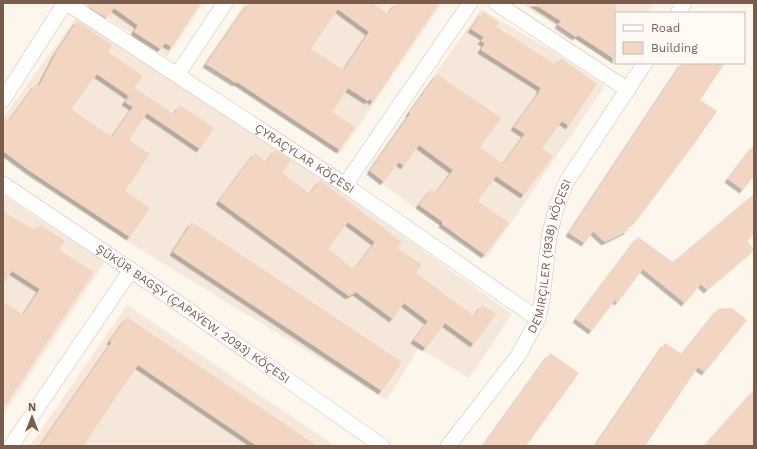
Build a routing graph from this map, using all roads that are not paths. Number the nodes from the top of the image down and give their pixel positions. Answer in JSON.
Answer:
{"nodes":[{"id":1,"x":66,"y":3,"type":"edge"},
{"id":2,"x":225,"y":3,"type":"edge"},
{"id":3,"x":470,"y":3,"type":"edge"},
{"id":4,"x":496,"y":3,"type":"edge"},
{"id":5,"x":684,"y":3,"type":"edge"},
{"id":6,"x":679,"y":12,"type":"edge"},
{"id":7,"x":644,"y":64,"type":"edge"},
{"id":8,"x":177,"y":75,"type":"junction"},
{"id":9,"x":628,"y":90,"type":"junction"},
{"id":10,"x":3,"y":100,"type":"edge"},
{"id":11,"x":3,"y":184,"type":"edge"},
{"id":12,"x":345,"y":185,"type":"junction"},
{"id":13,"x":131,"y":270,"type":"junction"},
{"id":14,"x":538,"y":319,"type":"junction"},
{"id":15,"x":11,"y":446,"type":"edge"},
{"id":16,"x":382,"y":446,"type":"edge"},
{"id":17,"x":448,"y":446,"type":"edge"}],
"edges":[{"from":1,"to":8,"type":"street","name":"ÇYRAÇYLAR KÖÇESI"},
{"from":1,"to":10,"type":"street"},
{"from":2,"to":8,"type":"street"},
{"from":3,"to":12,"type":"street"},
{"from":4,"to":9,"type":"street"},
{"from":5,"to":6,"type":"street"},
{"from":7,"to":9,"type":"street","name":"DEMIRÇILER (1938) KÖÇESI"},
{"from":8,"to":12,"type":"street","name":"ÇYRAÇYLAR KÖÇESI"},
{"from":9,"to":14,"type":"street","name":"DEMIRÇILER (1938) KÖÇESI"},
{"from":11,"to":13,"type":"street","name":"ŞÜKÜR BAGŞY (ÇAPAÝEW, 2093) KÖÇESI"},
{"from":12,"to":14,"type":"street","name":"ÇYRAÇYLAR KÖÇESI"},
{"from":13,"to":15,"type":"street"},
{"from":13,"to":16,"type":"street","name":"ŞÜKÜR BAGŞY (ÇAPAÝEW, 2093) KÖÇESI"},
{"from":14,"to":17,"type":"street","name":"DEMIRÇILER (1938) KÖÇESI"}]}
